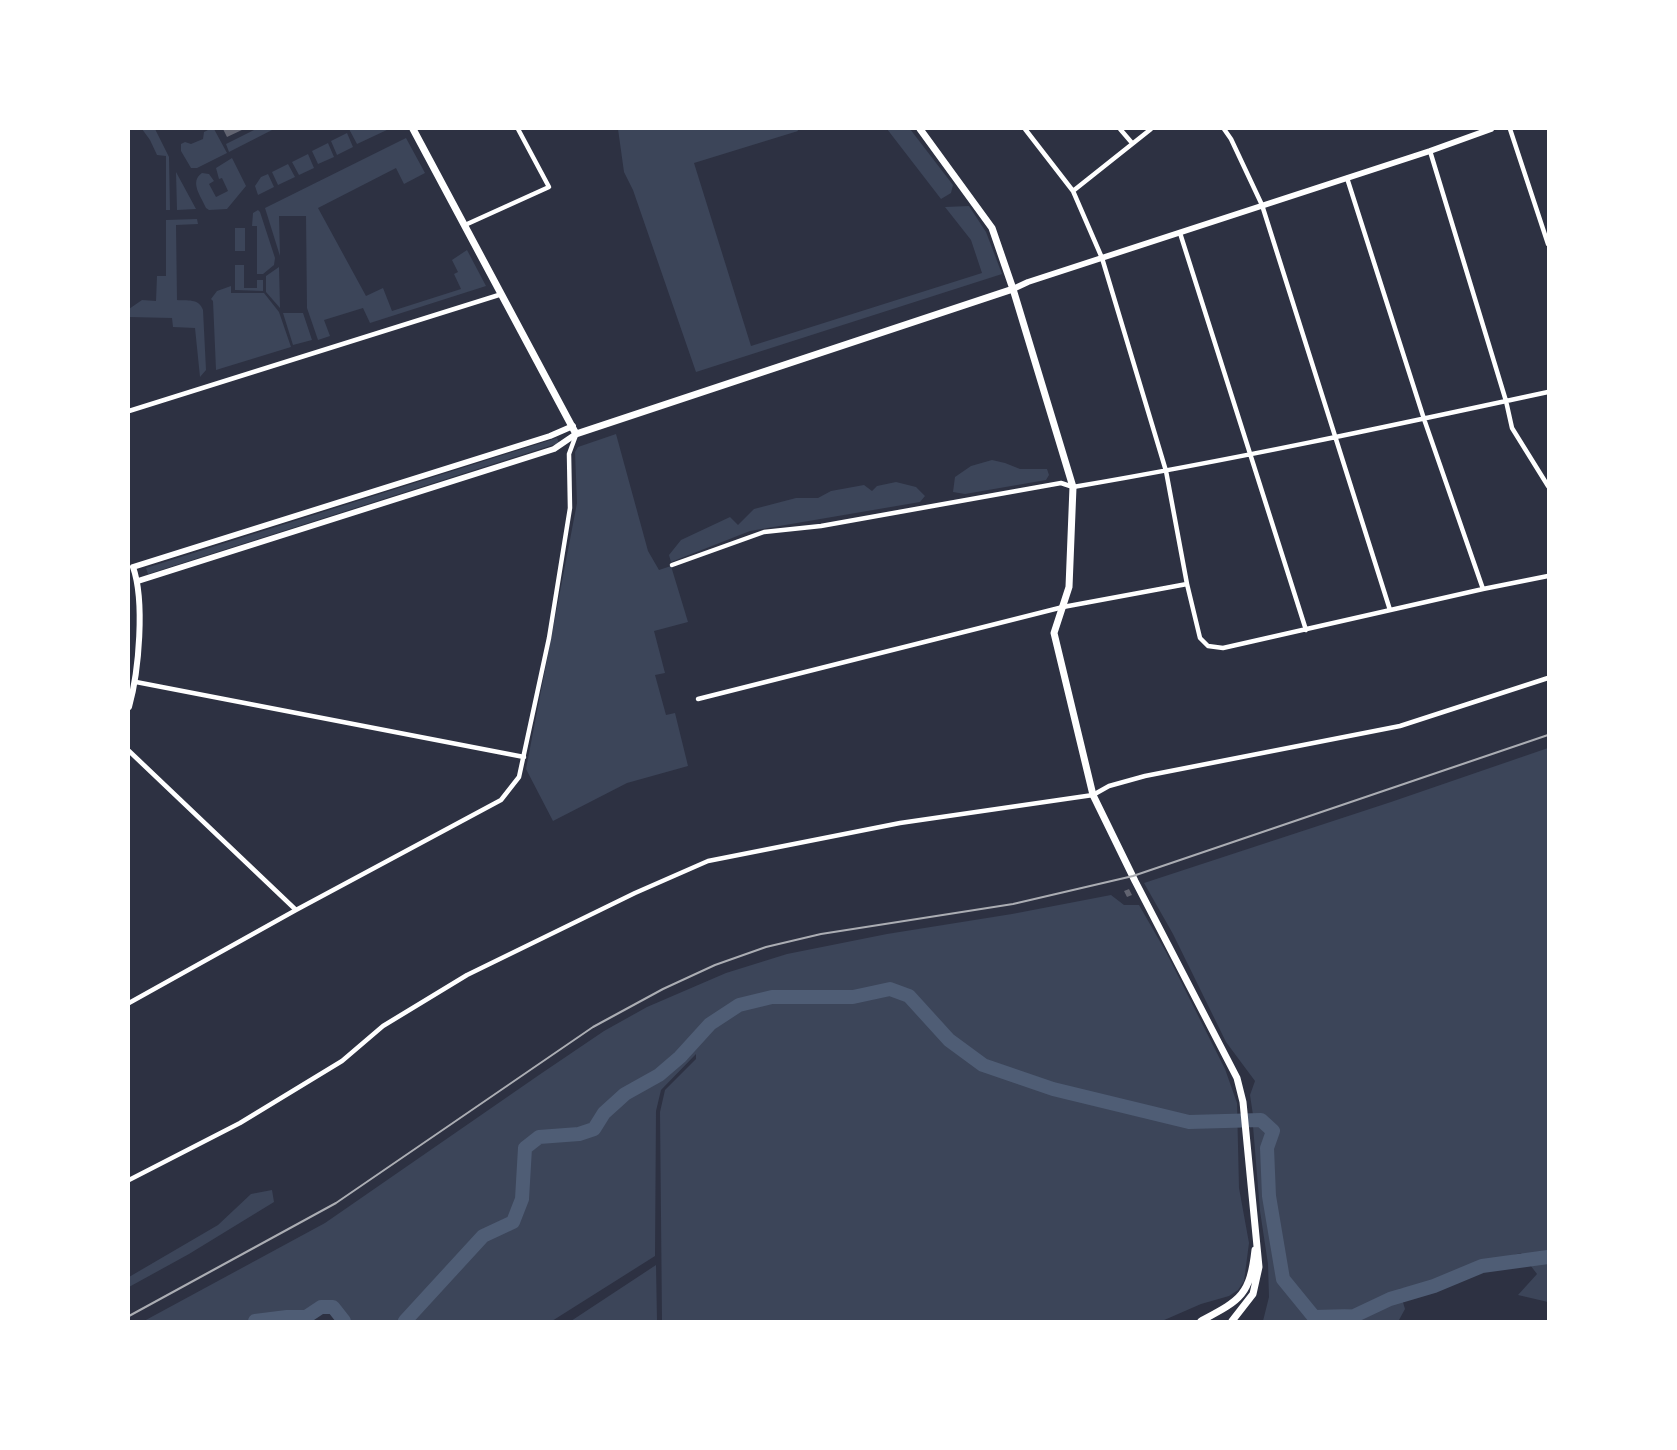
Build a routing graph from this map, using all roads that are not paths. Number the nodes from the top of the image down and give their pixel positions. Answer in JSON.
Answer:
{"nodes":[{"id":1,"x":414,"y":129,"type":"edge"},
{"id":2,"x":518,"y":129,"type":"edge"},
{"id":3,"x":920,"y":129,"type":"edge"},
{"id":4,"x":1025,"y":129,"type":"edge"},
{"id":5,"x":1120,"y":129,"type":"edge"},
{"id":6,"x":1151,"y":129,"type":"edge"},
{"id":7,"x":1224,"y":129,"type":"edge"},
{"id":8,"x":1491,"y":129,"type":"edge"},
{"id":9,"x":1510,"y":129,"type":"edge"},
{"id":10,"x":1131,"y":143,"type":"junction"},
{"id":11,"x":1430,"y":151,"type":"junction"},
{"id":12,"x":1347,"y":178,"type":"junction"},
{"id":13,"x":1073,"y":191,"type":"junction"},
{"id":14,"x":1262,"y":205,"type":"junction"},
{"id":15,"x":465,"y":225,"type":"junction"},
{"id":16,"x":1180,"y":233,"type":"junction"},
{"id":17,"x":1548,"y":244,"type":"edge"},
{"id":18,"x":1102,"y":258,"type":"junction"},
{"id":19,"x":1013,"y":289,"type":"junction"},
{"id":20,"x":502,"y":294,"type":"junction"},
{"id":21,"x":1548,"y":392,"type":"edge"},
{"id":22,"x":1506,"y":400,"type":"junction"},
{"id":23,"x":129,"y":411,"type":"edge"},
{"id":24,"x":1424,"y":419,"type":"junction"},
{"id":25,"x":573,"y":426,"type":"junction"},
{"id":26,"x":576,"y":434,"type":"junction"},
{"id":27,"x":1335,"y":436,"type":"junction"},
{"id":28,"x":1251,"y":455,"type":"junction"},
{"id":29,"x":1166,"y":471,"type":"junction"},
{"id":30,"x":1548,"y":486,"type":"edge"},
{"id":31,"x":1073,"y":487,"type":"junction"},
{"id":32,"x":672,"y":565,"type":"dead end"},
{"id":33,"x":131,"y":568,"type":"edge"},
{"id":34,"x":1548,"y":576,"type":"edge"},
{"id":35,"x":138,"y":581,"type":"junction"},
{"id":36,"x":129,"y":584,"type":"edge"},
{"id":37,"x":1187,"y":584,"type":"junction"},
{"id":38,"x":1483,"y":589,"type":"junction"},
{"id":39,"x":1063,"y":608,"type":"junction"},
{"id":40,"x":1390,"y":610,"type":"junction"},
{"id":41,"x":1306,"y":630,"type":"junction"},
{"id":42,"x":1548,"y":678,"type":"edge"},
{"id":43,"x":136,"y":682,"type":"junction"},
{"id":44,"x":698,"y":699,"type":"dead end"},
{"id":45,"x":129,"y":707,"type":"edge"},
{"id":46,"x":129,"y":751,"type":"edge"},
{"id":47,"x":524,"y":757,"type":"junction"},
{"id":48,"x":1093,"y":795,"type":"junction"},
{"id":49,"x":296,"y":910,"type":"junction"},
{"id":50,"x":129,"y":1003,"type":"edge"},
{"id":51,"x":129,"y":1180,"type":"edge"},
{"id":52,"x":1256,"y":1241,"type":"junction"},
{"id":53,"x":1201,"y":1321,"type":"edge"},
{"id":54,"x":1232,"y":1321,"type":"edge"}],
"edges":[{"from":1,"to":15,"type":"main road"},
{"from":2,"to":15,"type":"street"},
{"from":3,"to":19,"type":"main road"},
{"from":4,"to":13,"type":"street"},
{"from":5,"to":10,"type":"street"},
{"from":6,"to":10,"type":"street"},
{"from":7,"to":14,"type":"street"},
{"from":8,"to":11,"type":"street"},
{"from":9,"to":17,"type":"street"},
{"from":10,"to":13,"type":"street"},
{"from":11,"to":12,"type":"street"},
{"from":11,"to":22,"type":"street"},
{"from":12,"to":14,"type":"street"},
{"from":12,"to":24,"type":"street"},
{"from":13,"to":18,"type":"street"},
{"from":14,"to":16,"type":"street"},
{"from":14,"to":27,"type":"street"},
{"from":15,"to":20,"type":"main road"},
{"from":16,"to":18,"type":"street"},
{"from":16,"to":28,"type":"street"},
{"from":18,"to":19,"type":"street"},
{"from":18,"to":29,"type":"street"},
{"from":19,"to":26,"type":"main road"},
{"from":19,"to":31,"type":"main road"},
{"from":20,"to":23,"type":"street"},
{"from":20,"to":25,"type":"main road"},
{"from":21,"to":22,"type":"street"},
{"from":22,"to":24,"type":"street"},
{"from":22,"to":30,"type":"street"},
{"from":24,"to":27,"type":"street"},
{"from":24,"to":38,"type":"street"},
{"from":25,"to":26,"type":"main road"},
{"from":25,"to":33,"type":"street"},
{"from":26,"to":35,"type":"street"},
{"from":26,"to":47,"type":"street"},
{"from":27,"to":28,"type":"street"},
{"from":27,"to":40,"type":"street"},
{"from":28,"to":29,"type":"street"},
{"from":28,"to":41,"type":"street"},
{"from":29,"to":31,"type":"street"},
{"from":29,"to":37,"type":"street"},
{"from":31,"to":32,"type":"street"},
{"from":31,"to":39,"type":"main road"},
{"from":33,"to":35,"type":"street"},
{"from":34,"to":38,"type":"street"},
{"from":35,"to":36,"type":"street"},
{"from":35,"to":43,"type":"street"},
{"from":37,"to":39,"type":"street"},
{"from":37,"to":41,"type":"street"},
{"from":38,"to":40,"type":"street"},
{"from":39,"to":44,"type":"street"},
{"from":39,"to":48,"type":"main road"},
{"from":40,"to":41,"type":"street"},
{"from":42,"to":48,"type":"street"},
{"from":43,"to":45,"type":"street"},
{"from":43,"to":47,"type":"street"},
{"from":46,"to":49,"type":"street"},
{"from":47,"to":49,"type":"street"},
{"from":48,"to":51,"type":"street"},
{"from":48,"to":52,"type":"main road"},
{"from":49,"to":50,"type":"street"},
{"from":52,"to":53,"type":"main road"},
{"from":52,"to":54,"type":"main road"}]}
